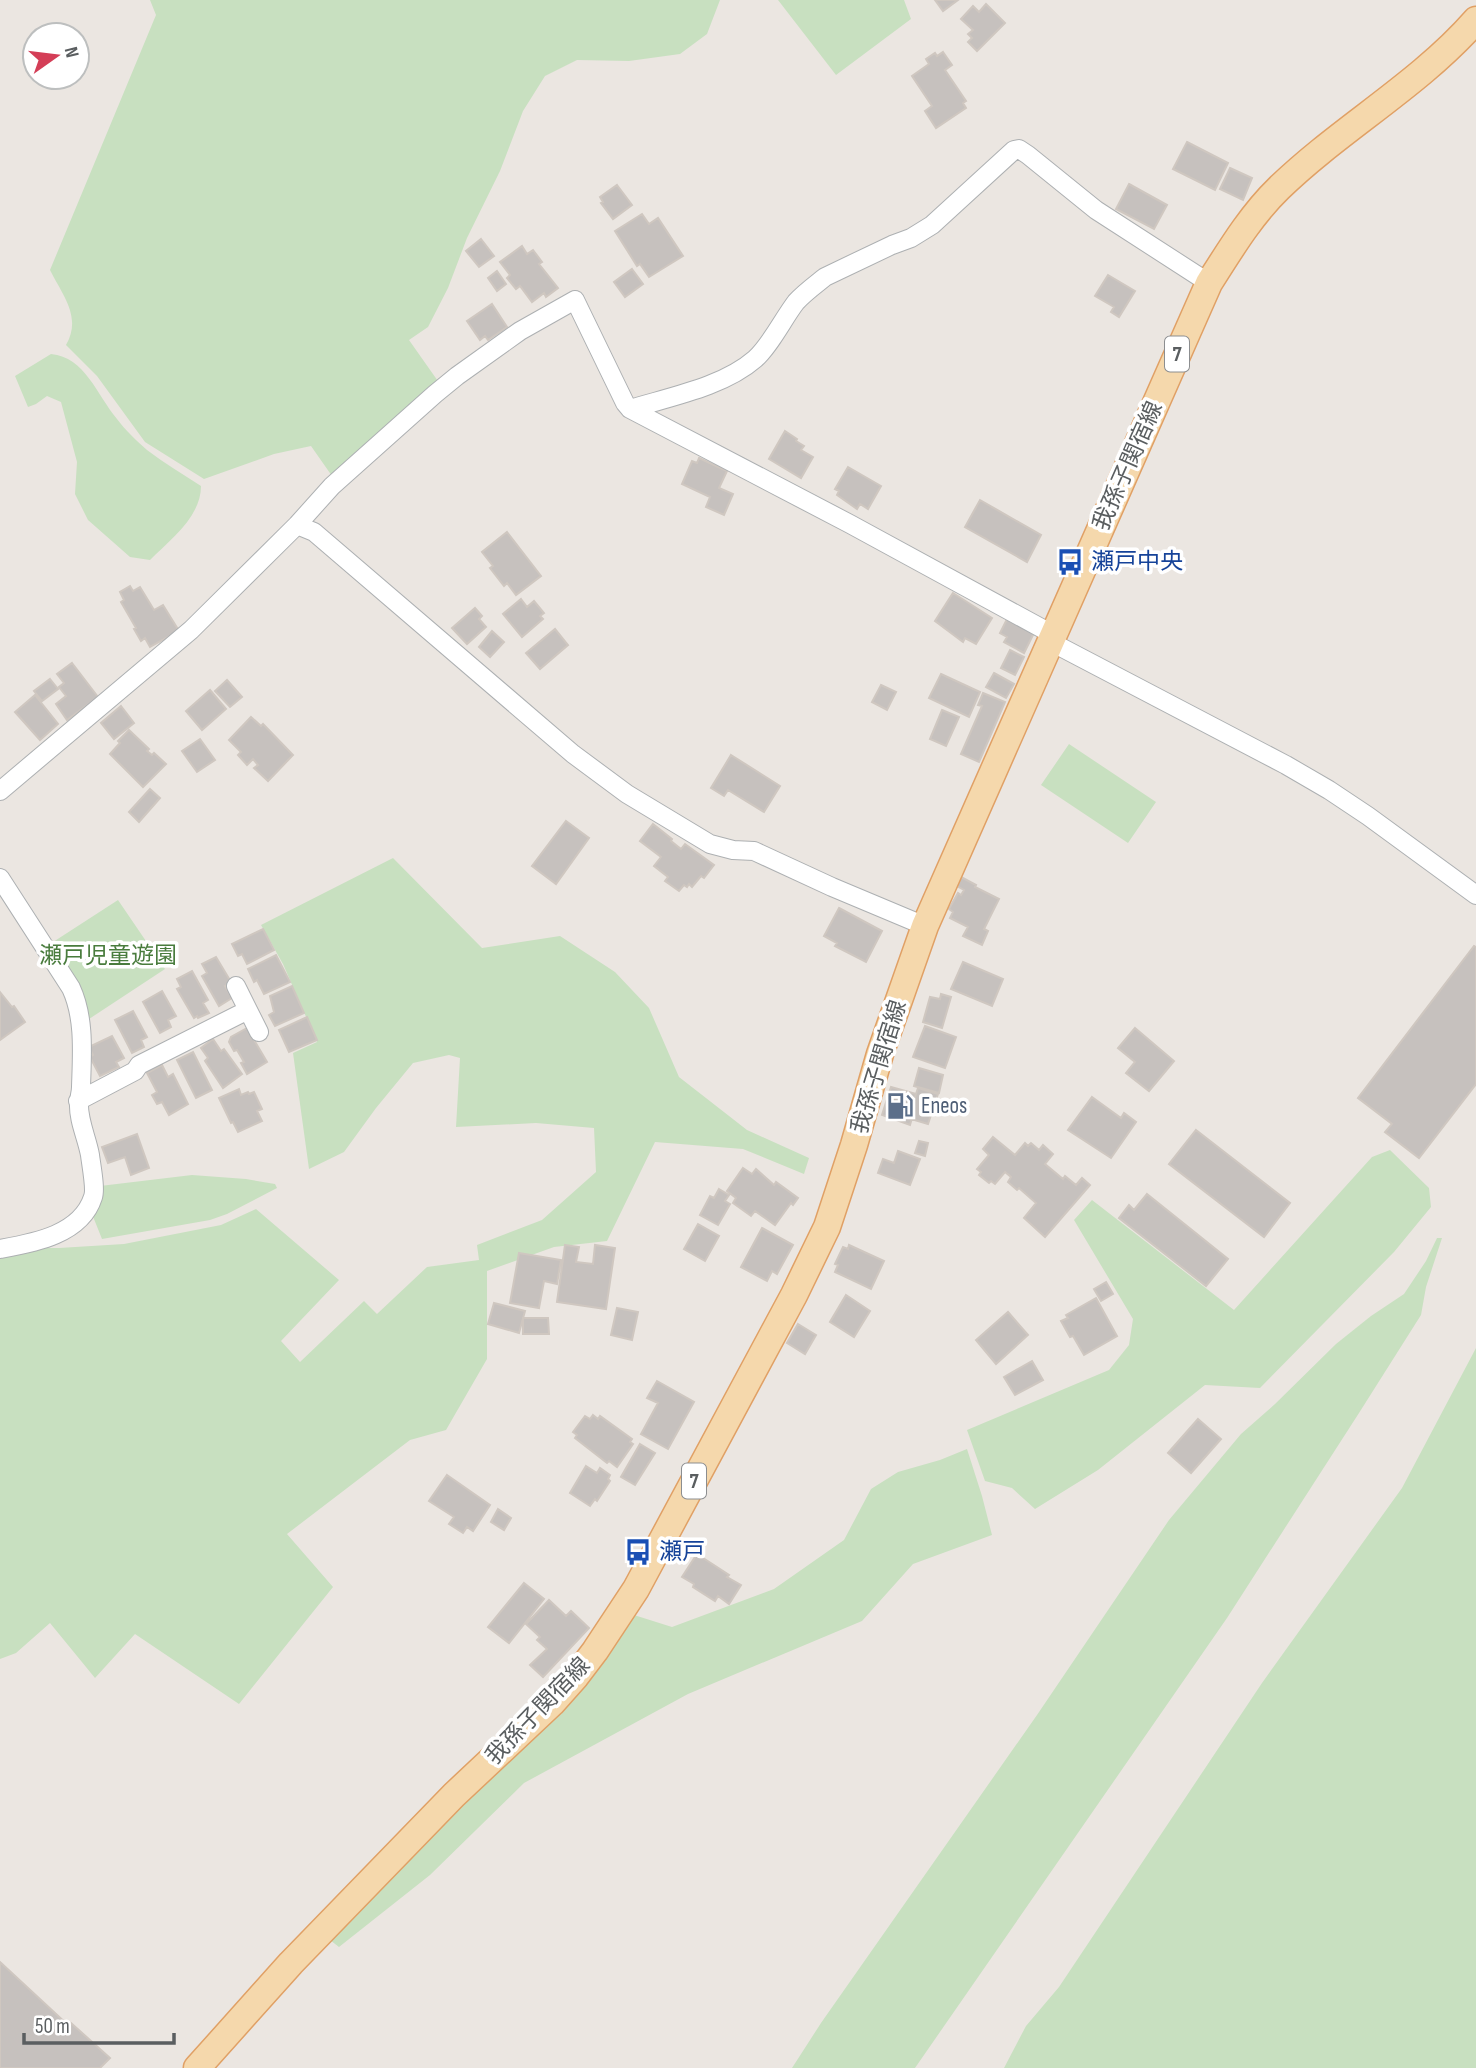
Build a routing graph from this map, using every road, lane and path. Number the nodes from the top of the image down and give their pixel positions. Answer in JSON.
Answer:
{"nodes":[{"id":1,"x":1476,"y":20,"type":"edge"},
{"id":2,"x":1209,"y":283,"type":"junction"},
{"id":3,"x":630,"y":409,"type":"junction"},
{"id":4,"x":297,"y":525,"type":"junction"},
{"id":5,"x":1052,"y":638,"type":"junction"},
{"id":6,"x":0,"y":791,"type":"edge"},
{"id":7,"x":0,"y":878,"type":"edge"},
{"id":8,"x":1476,"y":895,"type":"edge"},
{"id":9,"x":925,"y":926,"type":"junction"},
{"id":10,"x":236,"y":986,"type":"dead end"},
{"id":11,"x":248,"y":1010,"type":"junction"},
{"id":12,"x":260,"y":1032,"type":"dead end"},
{"id":13,"x":78,"y":1101,"type":"junction"},
{"id":14,"x":0,"y":1249,"type":"edge"},
{"id":15,"x":197,"y":2068,"type":"edge"}],
"edges":[{"from":1,"to":2,"type":"main road","name":"我孫子関宿線","number":"7"},
{"from":2,"to":3,"type":"street"},
{"from":2,"to":5,"type":"main road","name":"我孫子関宿線","number":"7"},
{"from":3,"to":4,"type":"street"},
{"from":3,"to":5,"type":"street"},
{"from":4,"to":6,"type":"street"},
{"from":4,"to":9,"type":"street"},
{"from":5,"to":8,"type":"street"},
{"from":5,"to":9,"type":"main road","name":"我孫子関宿線","number":"7"},
{"from":7,"to":13,"type":"street"},
{"from":9,"to":15,"type":"main road","name":"我孫子関宿線","number":"7"},
{"from":10,"to":11,"type":"street"},
{"from":11,"to":12,"type":"street"},
{"from":11,"to":13,"type":"street"},
{"from":13,"to":14,"type":"street"}]}
